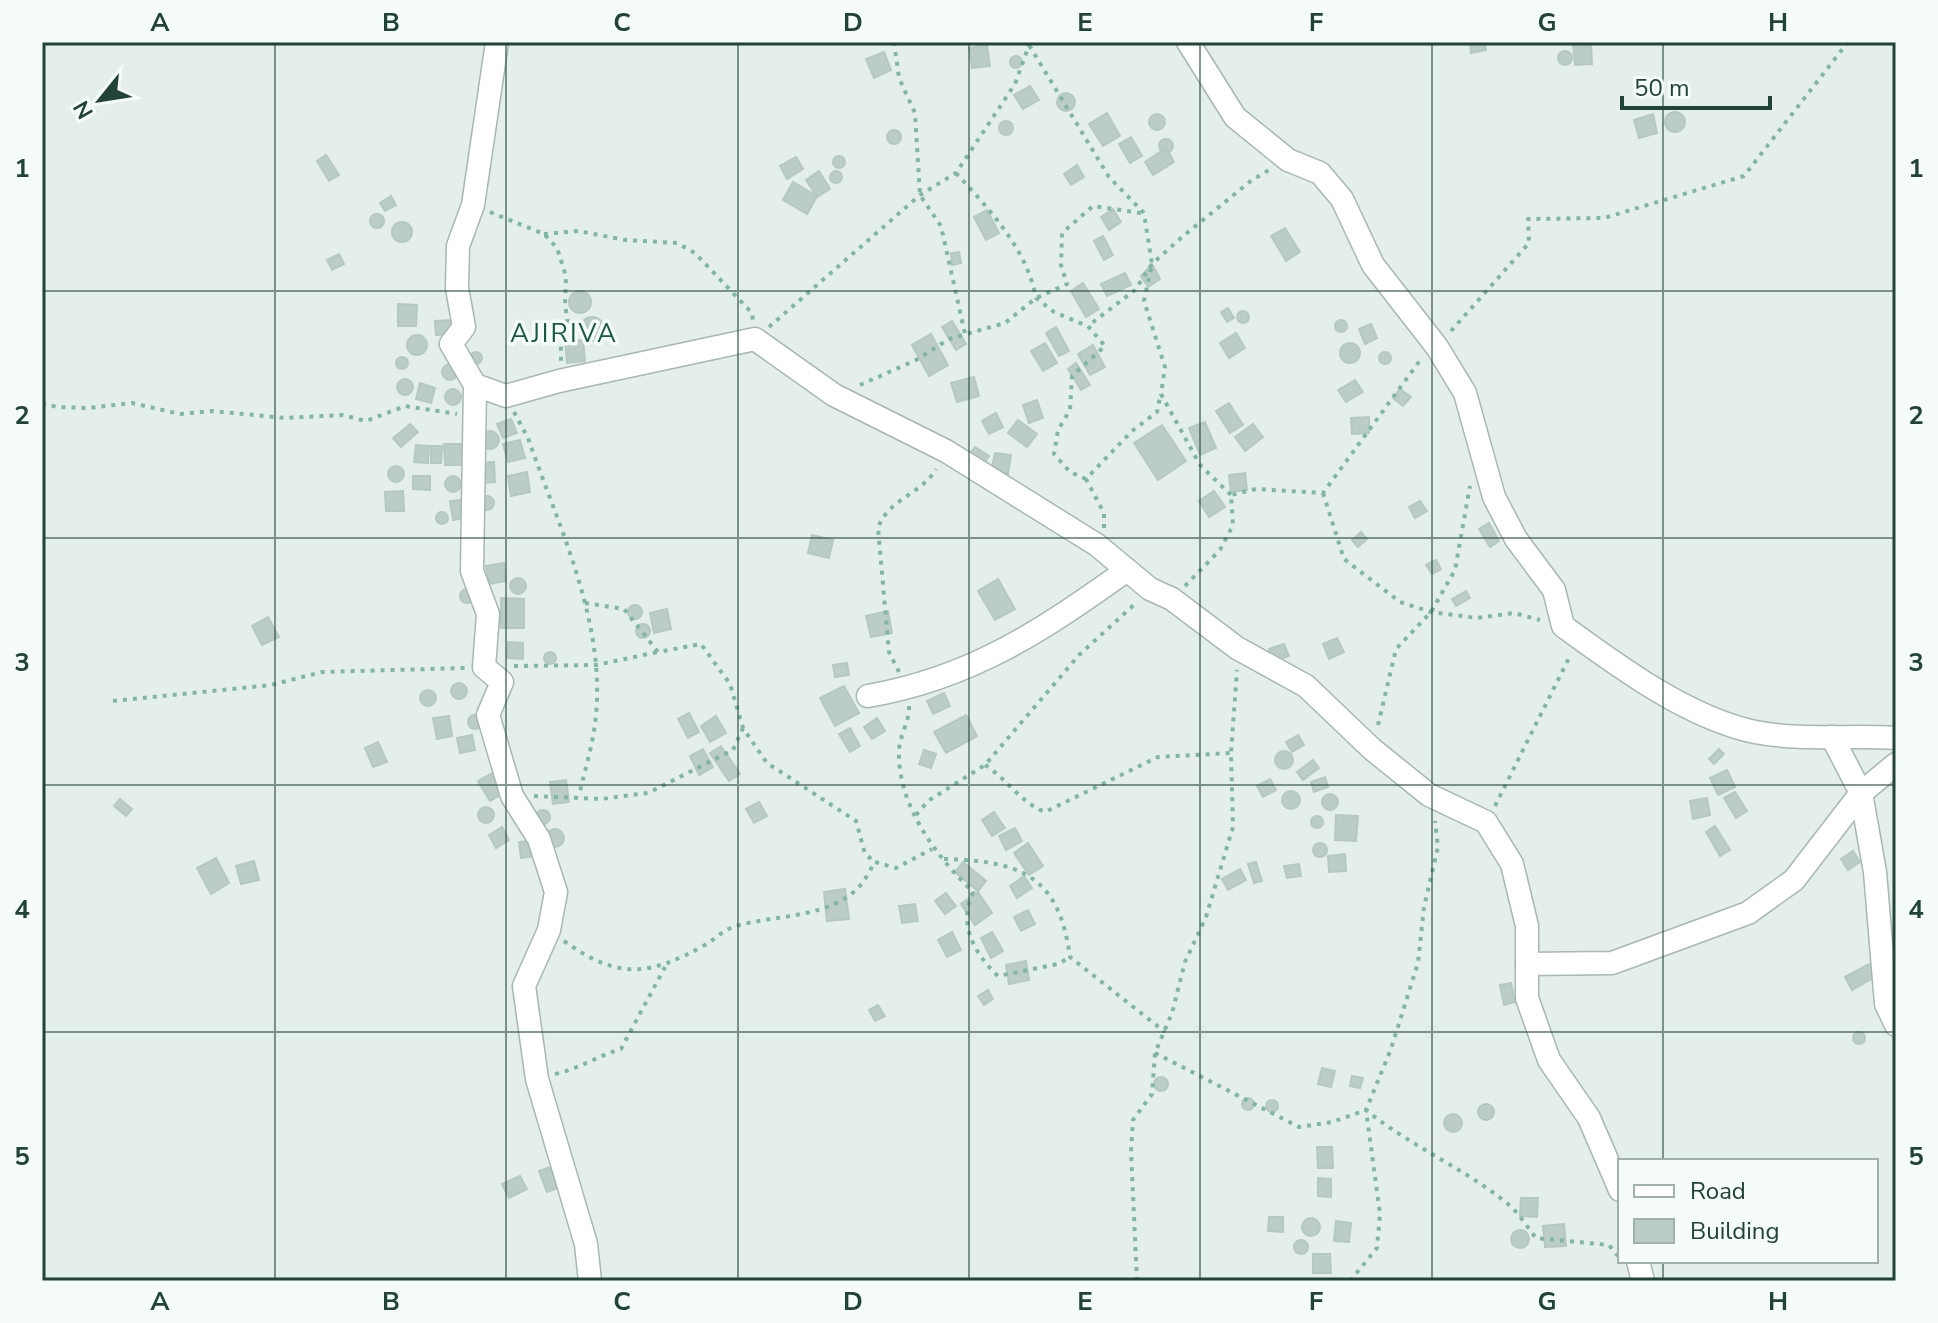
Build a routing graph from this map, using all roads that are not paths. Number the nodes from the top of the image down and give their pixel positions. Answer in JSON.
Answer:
{"nodes":[{"id":1,"x":497,"y":42,"type":"edge"},
{"id":2,"x":1188,"y":42,"type":"edge"},
{"id":3,"x":475,"y":385,"type":"junction"},
{"id":4,"x":1127,"y":570,"type":"junction"},
{"id":5,"x":868,"y":696,"type":"dead end"},
{"id":6,"x":1832,"y":737,"type":"junction"},
{"id":7,"x":1896,"y":738,"type":"edge"},
{"id":8,"x":1896,"y":764,"type":"edge"},
{"id":9,"x":1861,"y":793,"type":"junction"},
{"id":10,"x":1527,"y":964,"type":"junction"},
{"id":11,"x":1896,"y":1025,"type":"edge"},
{"id":12,"x":1618,"y":1185,"type":"edge"},
{"id":13,"x":590,"y":1281,"type":"edge"}],
"edges":[{"from":1,"to":3,"type":"street"},
{"from":2,"to":6,"type":"street"},
{"from":3,"to":4,"type":"street"},
{"from":3,"to":13,"type":"street"},
{"from":4,"to":5,"type":"street"},
{"from":4,"to":10,"type":"street"},
{"from":6,"to":7,"type":"street"},
{"from":6,"to":9,"type":"street"},
{"from":8,"to":9,"type":"street"},
{"from":9,"to":10,"type":"street"},
{"from":9,"to":11,"type":"street"},
{"from":10,"to":12,"type":"street"}]}
